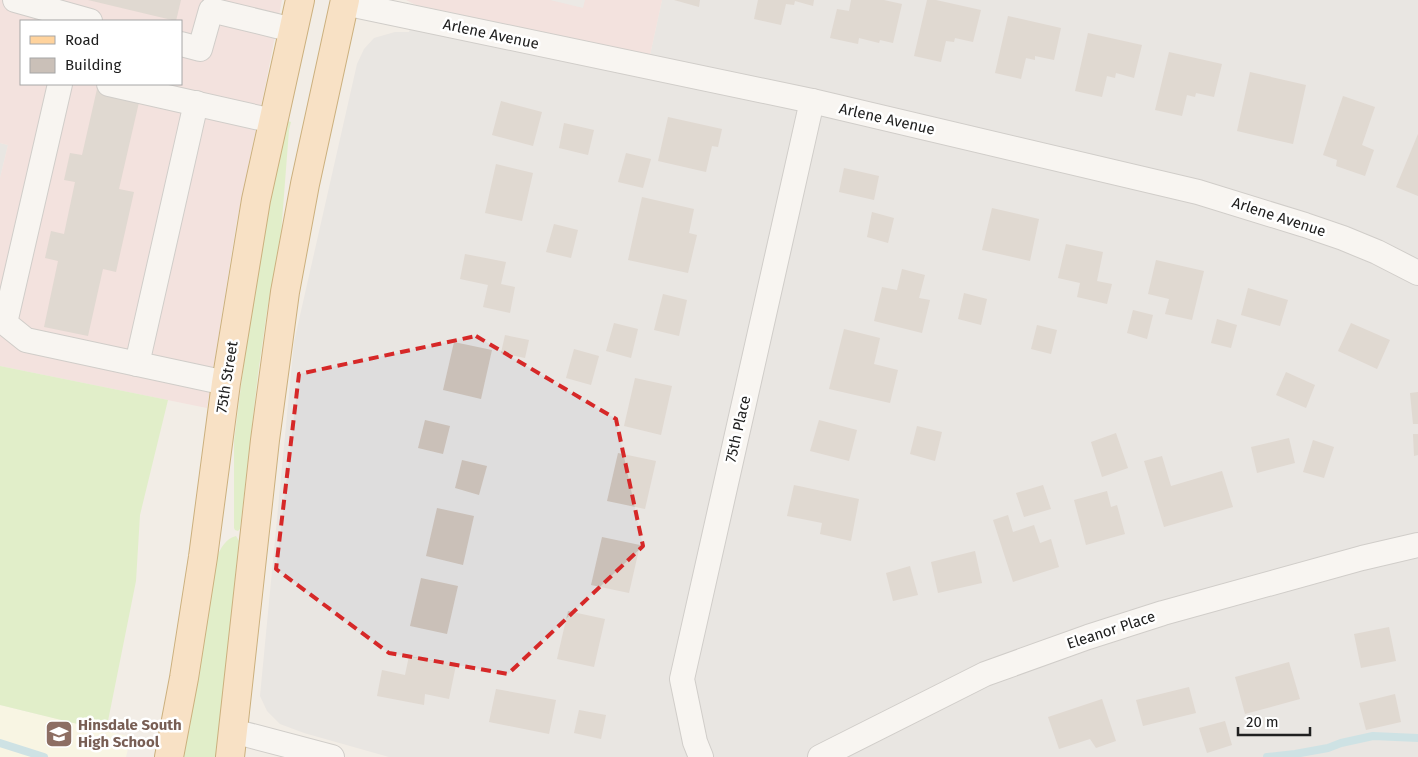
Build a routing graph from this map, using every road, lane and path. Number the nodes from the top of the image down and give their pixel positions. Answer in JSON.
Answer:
{"nodes":[{"id":1,"x":15,"y":0,"type":"edge"},
{"id":2,"x":300,"y":0,"type":"edge"},
{"id":3,"x":344,"y":2,"type":"edge"},
{"id":4,"x":212,"y":5,"type":"edge"},
{"id":5,"x":58,"y":6,"type":"edge"},
{"id":6,"x":88,"y":20,"type":"edge"},
{"id":7,"x":293,"y":30,"type":"junction"},
{"id":8,"x":182,"y":44,"type":"edge"},
{"id":9,"x":60,"y":85,"type":"edge"},
{"id":10,"x":115,"y":85,"type":"edge"},
{"id":11,"x":812,"y":101,"type":"junction"},
{"id":12,"x":196,"y":103,"type":"junction"},
{"id":13,"x":273,"y":121,"type":"junction"},
{"id":14,"x":1418,"y":273,"type":"edge"},
{"id":15,"x":137,"y":364,"type":"junction"},
{"id":16,"x":226,"y":383,"type":"junction"},
{"id":17,"x":1418,"y":545,"type":"edge"},
{"id":18,"x":232,"y":744,"type":"edge"},
{"id":19,"x":169,"y":757,"type":"edge"},
{"id":20,"x":332,"y":757,"type":"edge"},
{"id":21,"x":700,"y":757,"type":"edge"},
{"id":22,"x":820,"y":757,"type":"edge"}],
"edges":[{"from":1,"to":5,"type":"street"},
{"from":2,"to":7,"type":"main road","name":"75th Street"},
{"from":3,"to":11,"type":"street","name":"Arlene Avenue"},
{"from":3,"to":18,"type":"main road"},
{"from":4,"to":7,"type":"street"},
{"from":4,"to":8,"type":"street"},
{"from":5,"to":6,"type":"street"},
{"from":7,"to":13,"type":"main road","name":"75th Street"},
{"from":9,"to":15,"type":"street"},
{"from":10,"to":12,"type":"street"},
{"from":11,"to":14,"type":"street","name":"Arlene Avenue"},
{"from":11,"to":21,"type":"street","name":"75th Place"},
{"from":12,"to":13,"type":"street"},
{"from":12,"to":15,"type":"street"},
{"from":13,"to":16,"type":"main road","name":"75th Street"},
{"from":15,"to":16,"type":"street"},
{"from":16,"to":19,"type":"main road","name":"75th Street"},
{"from":17,"to":22,"type":"street","name":"Eleanor Place"},
{"from":18,"to":20,"type":"street"}]}
